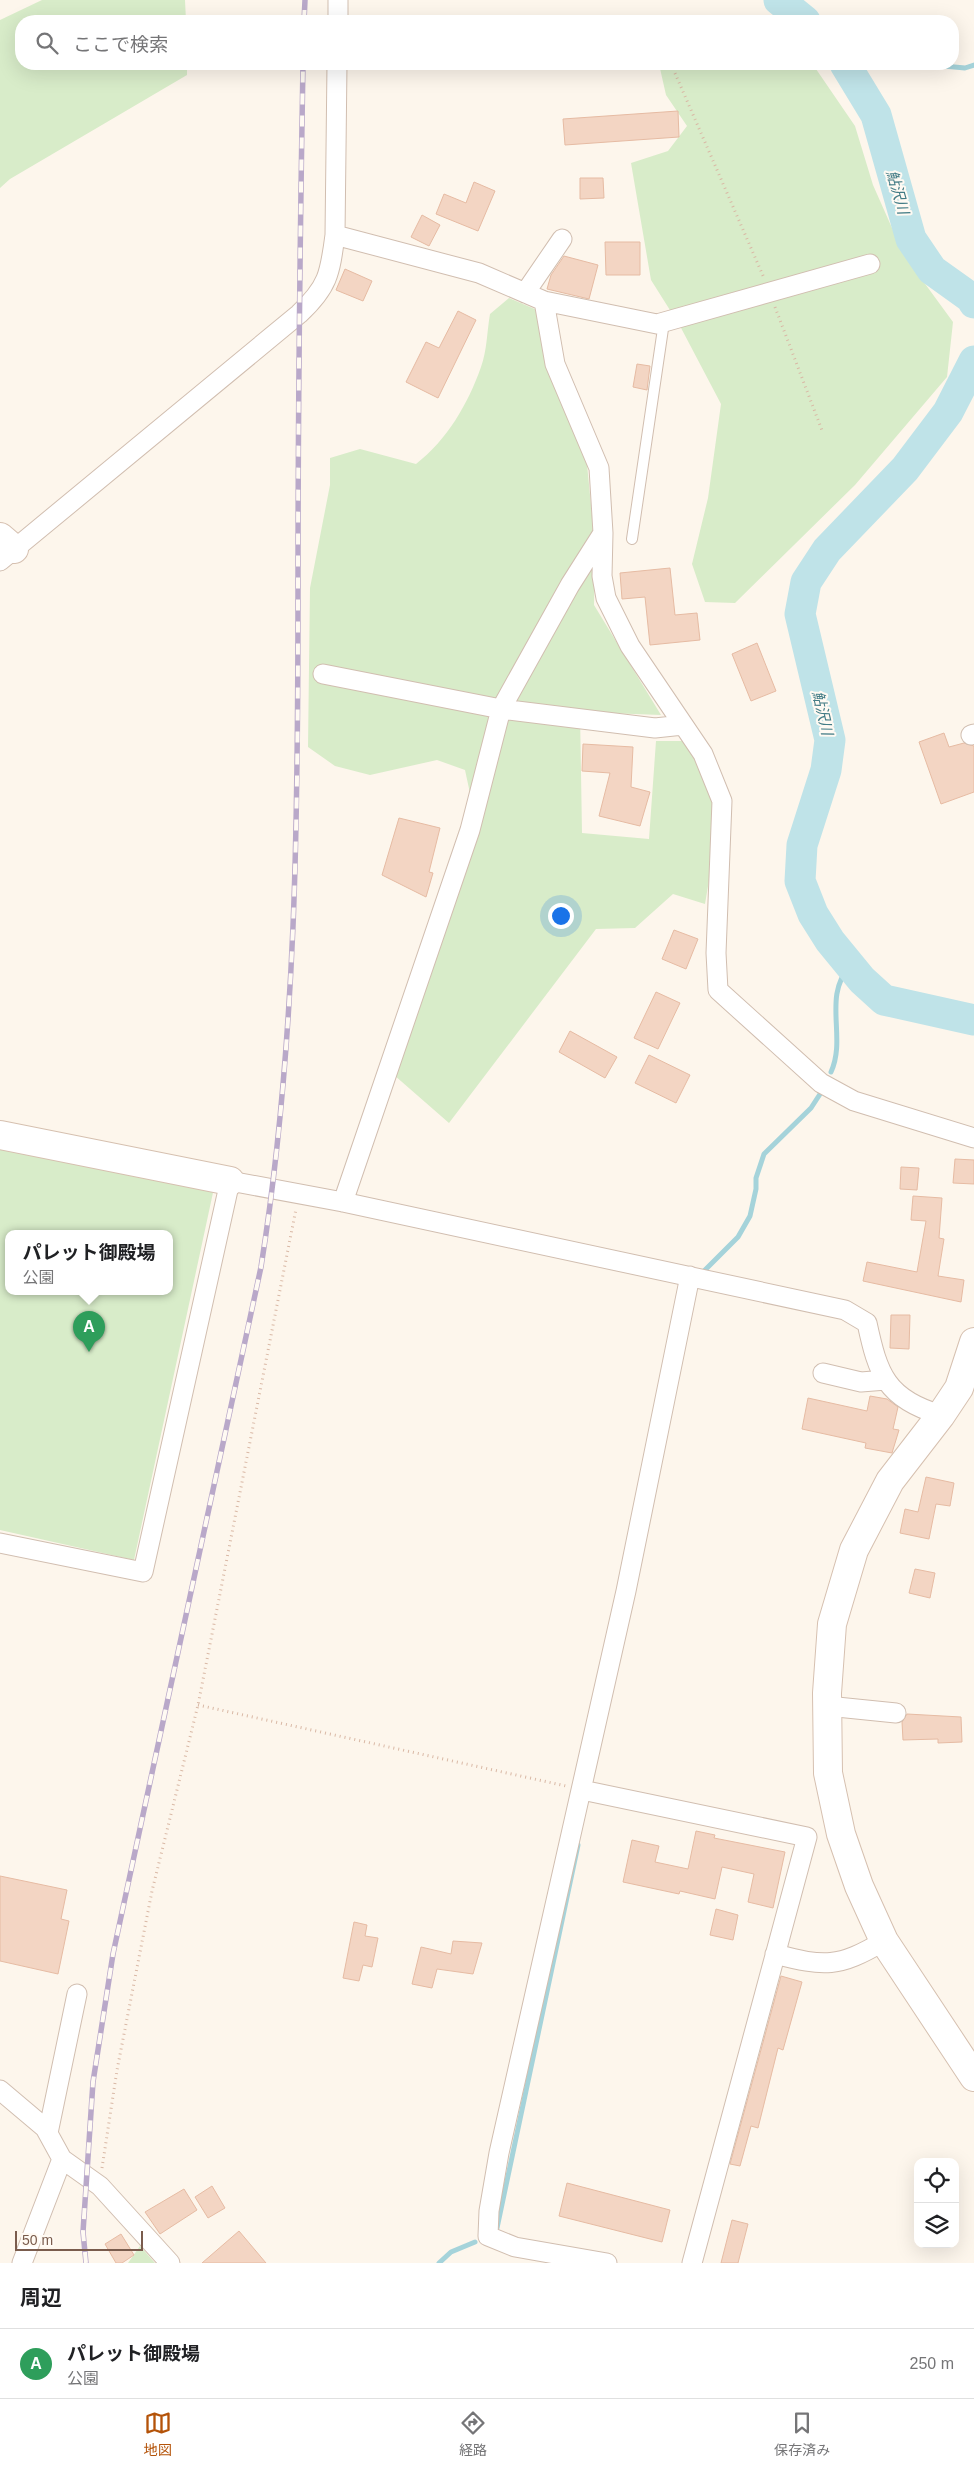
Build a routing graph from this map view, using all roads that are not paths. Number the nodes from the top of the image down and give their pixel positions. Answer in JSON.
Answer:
{"nodes":[{"id":1,"x":338,"y":0,"type":"edge"},
{"id":2,"x":338,"y":15,"type":"edge"},
{"id":3,"x":337,"y":70,"type":"edge"},
{"id":4,"x":335,"y":236,"type":"junction"},
{"id":5,"x":562,"y":238,"type":"dead end"},
{"id":6,"x":870,"y":264,"type":"dead end"},
{"id":7,"x":525,"y":293,"type":"junction"},
{"id":8,"x":544,"y":301,"type":"junction"},
{"id":9,"x":664,"y":322,"type":"junction"},
{"id":10,"x":604,"y":533,"type":"junction"},
{"id":11,"x":632,"y":539,"type":"dead end"},
{"id":12,"x":5,"y":549,"type":"edge"},
{"id":13,"x":323,"y":674,"type":"dead end"},
{"id":14,"x":501,"y":709,"type":"junction"},
{"id":15,"x":683,"y":725,"type":"junction"},
{"id":16,"x":0,"y":1135,"type":"edge"},
{"id":17,"x":974,"y":1138,"type":"edge"},
{"id":18,"x":230,"y":1181,"type":"junction"},
{"id":19,"x":343,"y":1202,"type":"junction"},
{"id":20,"x":690,"y":1276,"type":"junction"},
{"id":21,"x":974,"y":1342,"type":"edge"},
{"id":22,"x":822,"y":1373,"type":"dead end"},
{"id":23,"x":886,"y":1380,"type":"junction"},
{"id":24,"x":941,"y":1415,"type":"junction"},
{"id":25,"x":0,"y":1543,"type":"edge"},
{"id":26,"x":827,"y":1706,"type":"junction"},
{"id":27,"x":896,"y":1713,"type":"dead end"},
{"id":28,"x":582,"y":1790,"type":"junction"},
{"id":29,"x":884,"y":1941,"type":"junction"},
{"id":30,"x":775,"y":1954,"type":"junction"},
{"id":31,"x":77,"y":1994,"type":"dead end"},
{"id":32,"x":974,"y":2077,"type":"edge"},
{"id":33,"x":0,"y":2090,"type":"edge"},
{"id":34,"x":48,"y":2133,"type":"junction"},
{"id":35,"x":62,"y":2159,"type":"junction"},
{"id":36,"x":22,"y":2263,"type":"edge"},
{"id":37,"x":170,"y":2263,"type":"edge"},
{"id":38,"x":607,"y":2263,"type":"edge"},
{"id":39,"x":692,"y":2263,"type":"edge"}],
"edges":[{"from":1,"to":2,"type":"street"},
{"from":3,"to":4,"type":"street"},
{"from":4,"to":7,"type":"street"},
{"from":4,"to":12,"type":"street"},
{"from":5,"to":7,"type":"street"},
{"from":6,"to":9,"type":"street"},
{"from":7,"to":8,"type":"street"},
{"from":8,"to":9,"type":"street"},
{"from":8,"to":10,"type":"street"},
{"from":9,"to":11,"type":"lane"},
{"from":10,"to":14,"type":"street"},
{"from":10,"to":15,"type":"street"},
{"from":13,"to":14,"type":"street"},
{"from":14,"to":15,"type":"street"},
{"from":14,"to":19,"type":"street"},
{"from":15,"to":17,"type":"street"},
{"from":16,"to":18,"type":"street"},
{"from":18,"to":19,"type":"street"},
{"from":18,"to":25,"type":"street"},
{"from":19,"to":20,"type":"street"},
{"from":20,"to":23,"type":"street"},
{"from":20,"to":28,"type":"street"},
{"from":21,"to":24,"type":"street"},
{"from":22,"to":23,"type":"street"},
{"from":23,"to":24,"type":"street"},
{"from":24,"to":26,"type":"street"},
{"from":26,"to":27,"type":"street"},
{"from":26,"to":29,"type":"street"},
{"from":28,"to":30,"type":"street"},
{"from":28,"to":38,"type":"street"},
{"from":29,"to":30,"type":"street"},
{"from":29,"to":32,"type":"street"},
{"from":30,"to":39,"type":"street"},
{"from":31,"to":34,"type":"street"},
{"from":33,"to":34,"type":"street"},
{"from":34,"to":35,"type":"street"},
{"from":35,"to":36,"type":"street"},
{"from":35,"to":37,"type":"street"}]}
